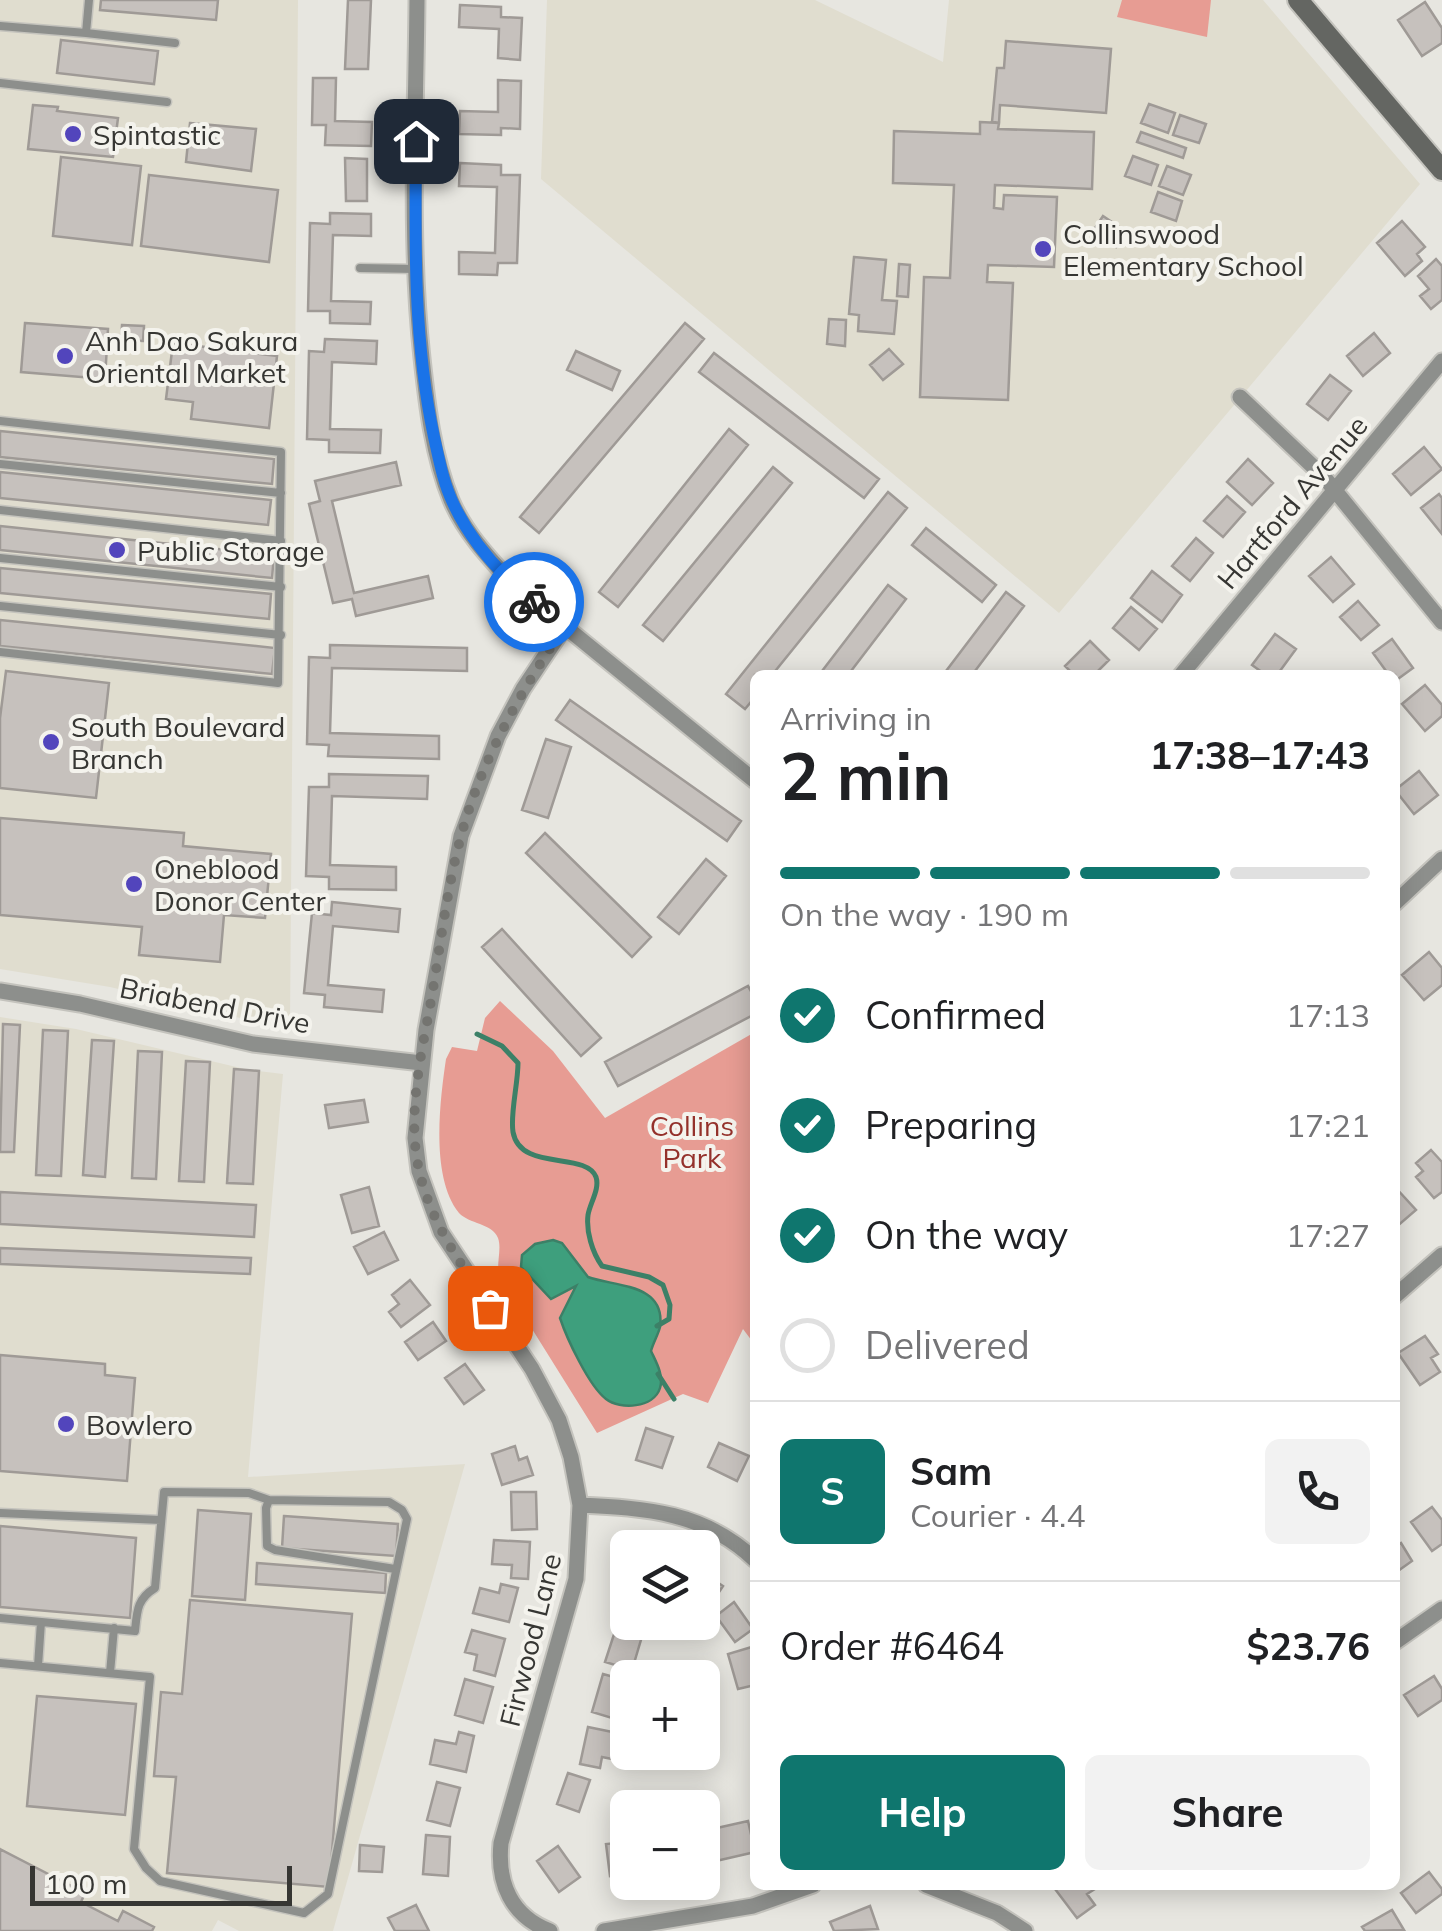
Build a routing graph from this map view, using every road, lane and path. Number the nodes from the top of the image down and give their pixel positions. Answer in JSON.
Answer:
{"nodes":[{"id":1,"x":89,"y":0,"type":"edge"},
{"id":2,"x":417,"y":0,"type":"edge"},
{"id":3,"x":1298,"y":0,"type":"edge"},
{"id":4,"x":0,"y":26,"type":"edge"},
{"id":5,"x":86,"y":32,"type":"junction"},
{"id":6,"x":175,"y":43,"type":"dead end"},
{"id":7,"x":0,"y":84,"type":"edge"},
{"id":8,"x":167,"y":102,"type":"dead end"},
{"id":9,"x":1442,"y":170,"type":"edge"},
{"id":10,"x":360,"y":268,"type":"dead end"},
{"id":11,"x":416,"y":269,"type":"junction"},
{"id":12,"x":1442,"y":361,"type":"edge"},
{"id":13,"x":1240,"y":397,"type":"dead end"},
{"id":14,"x":0,"y":421,"type":"edge"},
{"id":15,"x":0,"y":464,"type":"edge"},
{"id":16,"x":1334,"y":490,"type":"junction"},
{"id":17,"x":281,"y":493,"type":"junction"},
{"id":18,"x":0,"y":510,"type":"edge"},
{"id":19,"x":281,"y":542,"type":"junction"},
{"id":20,"x":0,"y":558,"type":"edge"},
{"id":21,"x":281,"y":587,"type":"junction"},
{"id":22,"x":0,"y":606,"type":"edge"},
{"id":23,"x":1442,"y":622,"type":"edge"},
{"id":24,"x":565,"y":626,"type":"junction"},
{"id":25,"x":281,"y":635,"type":"junction"},
{"id":26,"x":0,"y":652,"type":"edge"},
{"id":27,"x":1185,"y":670,"type":"edge"},
{"id":28,"x":750,"y":776,"type":"edge"},
{"id":29,"x":1442,"y":859,"type":"edge"},
{"id":30,"x":1400,"y":898,"type":"edge"},
{"id":31,"x":0,"y":991,"type":"edge"},
{"id":32,"x":422,"y":1063,"type":"junction"},
{"id":33,"x":1442,"y":1255,"type":"edge"},
{"id":34,"x":1400,"y":1292,"type":"edge"},
{"id":35,"x":269,"y":1500,"type":"junction"},
{"id":36,"x":580,"y":1505,"type":"junction"},
{"id":37,"x":0,"y":1513,"type":"edge"},
{"id":38,"x":161,"y":1520,"type":"junction"},
{"id":39,"x":750,"y":1556,"type":"edge"},
{"id":40,"x":395,"y":1569,"type":"junction"},
{"id":41,"x":1442,"y":1608,"type":"edge"},
{"id":42,"x":0,"y":1618,"type":"edge"},
{"id":43,"x":42,"y":1622,"type":"junction"},
{"id":44,"x":114,"y":1628,"type":"junction"},
{"id":45,"x":1400,"y":1638,"type":"edge"},
{"id":46,"x":0,"y":1662,"type":"edge"},
{"id":47,"x":38,"y":1666,"type":"junction"},
{"id":48,"x":110,"y":1673,"type":"junction"},
{"id":49,"x":798,"y":1890,"type":"edge"},
{"id":50,"x":939,"y":1890,"type":"edge"},
{"id":51,"x":550,"y":1931,"type":"edge"},
{"id":52,"x":604,"y":1931,"type":"edge"},
{"id":53,"x":1025,"y":1931,"type":"edge"}],
"edges":[{"from":1,"to":5,"type":"lane"},
{"from":2,"to":11,"type":"street"},
{"from":3,"to":9,"type":"street"},
{"from":4,"to":5,"type":"lane"},
{"from":5,"to":6,"type":"lane"},
{"from":7,"to":8,"type":"lane"},
{"from":10,"to":11,"type":"lane"},
{"from":11,"to":24,"type":"street"},
{"from":12,"to":16,"type":"street","name":"Hartford Avenue"},
{"from":13,"to":16,"type":"street"},
{"from":14,"to":17,"type":"lane"},
{"from":15,"to":17,"type":"lane"},
{"from":16,"to":23,"type":"street"},
{"from":16,"to":27,"type":"street","name":"Hartford Avenue"},
{"from":17,"to":19,"type":"lane"},
{"from":18,"to":19,"type":"lane"},
{"from":19,"to":21,"type":"lane"},
{"from":20,"to":21,"type":"lane"},
{"from":21,"to":25,"type":"lane"},
{"from":22,"to":25,"type":"lane"},
{"from":24,"to":28,"type":"street"},
{"from":24,"to":32,"type":"street","name":"Firwood Lane"},
{"from":25,"to":26,"type":"lane"},
{"from":29,"to":30,"type":"street"},
{"from":31,"to":32,"type":"street","name":"Briabend Drive"},
{"from":32,"to":36,"type":"street","name":"Firwood Lane"},
{"from":33,"to":34,"type":"street"},
{"from":35,"to":38,"type":"lane"},
{"from":35,"to":40,"type":"lane"},
{"from":35,"to":40,"type":"lane"},
{"from":36,"to":39,"type":"street"},
{"from":36,"to":51,"type":"street","name":"Firwood Lane"},
{"from":37,"to":38,"type":"lane"},
{"from":38,"to":44,"type":"lane"},
{"from":40,"to":48,"type":"lane"},
{"from":41,"to":45,"type":"street"},
{"from":42,"to":43,"type":"lane"},
{"from":43,"to":44,"type":"lane"},
{"from":43,"to":47,"type":"lane"},
{"from":44,"to":48,"type":"lane"},
{"from":46,"to":47,"type":"lane"},
{"from":47,"to":48,"type":"lane"},
{"from":49,"to":52,"type":"street"},
{"from":50,"to":53,"type":"street"}]}
